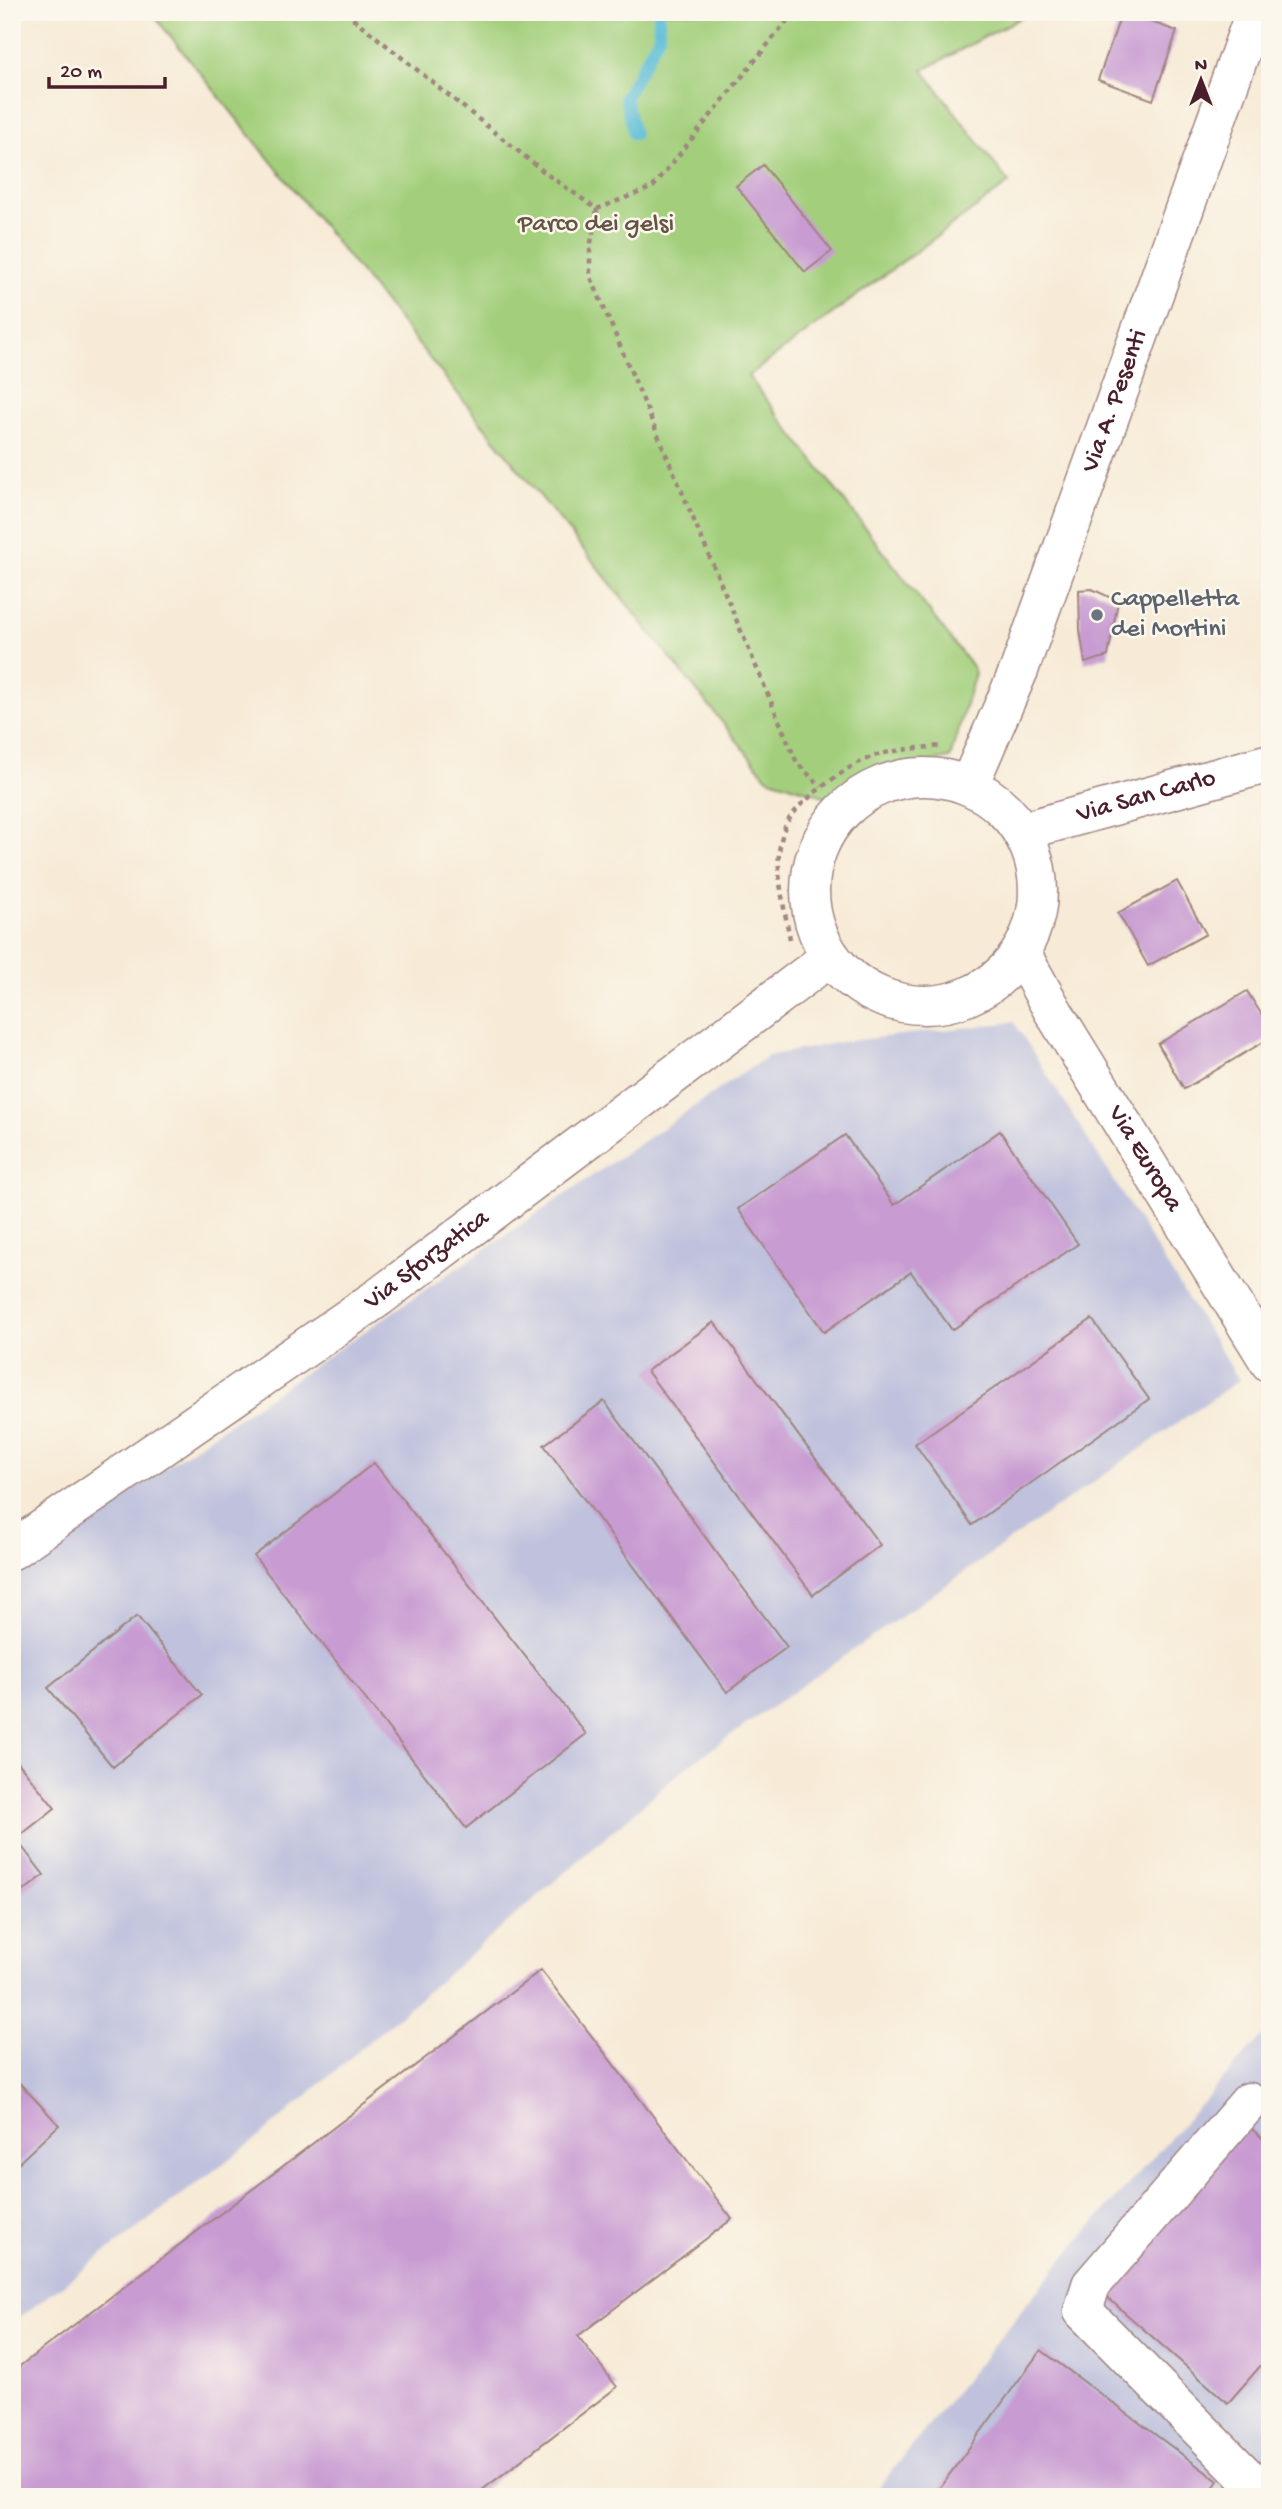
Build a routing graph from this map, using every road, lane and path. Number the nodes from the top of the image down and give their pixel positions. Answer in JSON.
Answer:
{"nodes":[{"id":1,"x":345,"y":12,"type":"edge"},
{"id":2,"x":794,"y":12,"type":"edge"},
{"id":3,"x":1255,"y":12,"type":"edge"},
{"id":4,"x":597,"y":209,"type":"junction"},
{"id":5,"x":948,"y":746,"type":"dead end"},
{"id":6,"x":1270,"y":763,"type":"edge"},
{"id":7,"x":969,"y":785,"type":"junction"},
{"id":8,"x":821,"y":787,"type":"junction"},
{"id":9,"x":1023,"y":831,"type":"junction"},
{"id":10,"x":792,"y":950,"type":"dead end"},
{"id":11,"x":1021,"y":953,"type":"junction"},
{"id":12,"x":830,"y":957,"type":"junction"},
{"id":13,"x":1270,"y":1363,"type":"edge"},
{"id":14,"x":12,"y":1550,"type":"edge"},
{"id":15,"x":1249,"y":2102,"type":"dead end"},
{"id":16,"x":1270,"y":2495,"type":"edge"}],
"edges":[{"from":1,"to":4,"type":"path"},
{"from":2,"to":4,"type":"path"},
{"from":3,"to":7,"type":"street","name":"Via A. Pesenti"},
{"from":4,"to":8,"type":"path"},
{"from":5,"to":8,"type":"path"},
{"from":6,"to":9,"type":"street","name":"Via San Carlo"},
{"from":7,"to":9,"type":"street"},
{"from":7,"to":12,"type":"street"},
{"from":8,"to":10,"type":"path"},
{"from":9,"to":11,"type":"street"},
{"from":11,"to":12,"type":"street"},
{"from":11,"to":13,"type":"street","name":"Via Europa"},
{"from":12,"to":14,"type":"street","name":"Via Sforzatica"},
{"from":15,"to":16,"type":"street"}]}
